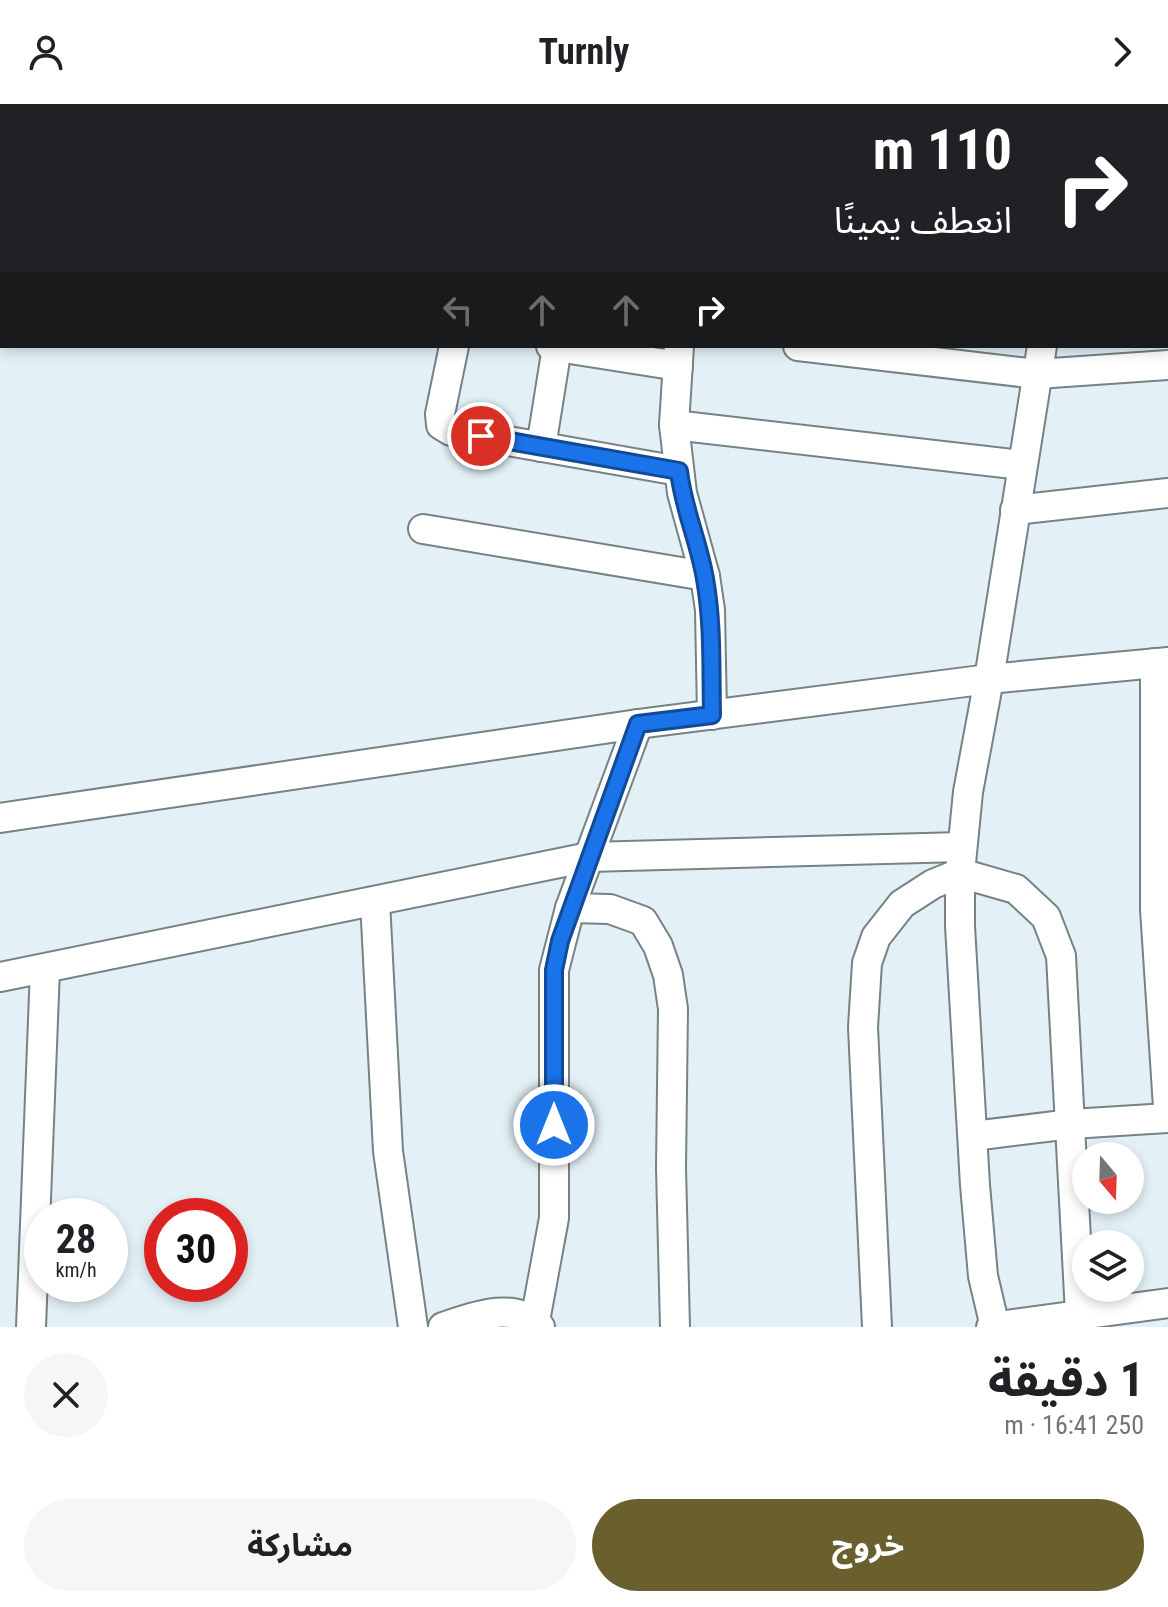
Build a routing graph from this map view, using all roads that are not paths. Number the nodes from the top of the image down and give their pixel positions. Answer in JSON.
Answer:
{"nodes":[{"id":1,"x":454,"y":348,"type":"edge"},
{"id":2,"x":557,"y":348,"type":"edge"},
{"id":3,"x":571,"y":348,"type":"edge"},
{"id":4,"x":815,"y":348,"type":"edge"},
{"id":5,"x":1042,"y":348,"type":"edge"},
{"id":6,"x":679,"y":356,"type":"edge"},
{"id":7,"x":1168,"y":365,"type":"edge"},
{"id":8,"x":1037,"y":374,"type":"junction"},
{"id":9,"x":674,"y":425,"type":"junction"},
{"id":10,"x":541,"y":447,"type":"junction"},
{"id":11,"x":1021,"y":465,"type":"junction"},
{"id":12,"x":679,"y":471,"type":"junction"},
{"id":13,"x":1168,"y":493,"type":"edge"},
{"id":14,"x":1015,"y":510,"type":"junction"},
{"id":15,"x":423,"y":529,"type":"dead end"},
{"id":16,"x":705,"y":576,"type":"junction"},
{"id":17,"x":1161,"y":663,"type":"edge"},
{"id":18,"x":989,"y":679,"type":"junction"},
{"id":19,"x":712,"y":715,"type":"junction"},
{"id":20,"x":638,"y":724,"type":"junction"},
{"id":21,"x":0,"y":818,"type":"edge"},
{"id":22,"x":589,"y":857,"type":"junction"},
{"id":23,"x":961,"y":860,"type":"junction"},
{"id":24,"x":375,"y":901,"type":"junction"},
{"id":25,"x":570,"y":908,"type":"junction"},
{"id":26,"x":1162,"y":910,"type":"edge"},
{"id":27,"x":45,"y":969,"type":"junction"},
{"id":28,"x":0,"y":977,"type":"edge"},
{"id":29,"x":1168,"y":1107,"type":"edge"},
{"id":30,"x":1168,"y":1118,"type":"edge"},
{"id":31,"x":1071,"y":1124,"type":"junction"},
{"id":32,"x":973,"y":1136,"type":"junction"},
{"id":33,"x":1168,"y":1303,"type":"edge"},
{"id":34,"x":1080,"y":1314,"type":"junction"},
{"id":35,"x":537,"y":1324,"type":"edge"},
{"id":36,"x":31,"y":1327,"type":"edge"},
{"id":37,"x":413,"y":1327,"type":"edge"},
{"id":38,"x":443,"y":1327,"type":"edge"},
{"id":39,"x":675,"y":1327,"type":"edge"},
{"id":40,"x":877,"y":1327,"type":"edge"},
{"id":41,"x":994,"y":1327,"type":"edge"}],
"edges":[{"from":1,"to":10,"type":"street"},
{"from":2,"to":10,"type":"street"},
{"from":3,"to":6,"type":"street"},
{"from":4,"to":8,"type":"street"},
{"from":5,"to":8,"type":"street"},
{"from":6,"to":9,"type":"street"},
{"from":7,"to":8,"type":"street"},
{"from":8,"to":11,"type":"street"},
{"from":9,"to":11,"type":"street"},
{"from":9,"to":12,"type":"street"},
{"from":10,"to":12,"type":"street"},
{"from":11,"to":14,"type":"street"},
{"from":12,"to":16,"type":"street"},
{"from":13,"to":14,"type":"street"},
{"from":14,"to":18,"type":"street"},
{"from":15,"to":16,"type":"street"},
{"from":16,"to":19,"type":"street"},
{"from":17,"to":18,"type":"street"},
{"from":17,"to":26,"type":"street"},
{"from":18,"to":19,"type":"street"},
{"from":18,"to":23,"type":"street"},
{"from":19,"to":20,"type":"street"},
{"from":20,"to":21,"type":"street"},
{"from":20,"to":22,"type":"street"},
{"from":22,"to":23,"type":"street"},
{"from":22,"to":24,"type":"street"},
{"from":22,"to":25,"type":"street"},
{"from":23,"to":31,"type":"street"},
{"from":23,"to":32,"type":"street"},
{"from":23,"to":40,"type":"street"},
{"from":24,"to":27,"type":"street"},
{"from":24,"to":37,"type":"street"},
{"from":25,"to":35,"type":"street"},
{"from":25,"to":39,"type":"street"},
{"from":26,"to":29,"type":"street"},
{"from":27,"to":28,"type":"street"},
{"from":27,"to":36,"type":"street"},
{"from":30,"to":31,"type":"street"},
{"from":31,"to":32,"type":"street"},
{"from":31,"to":34,"type":"street"},
{"from":32,"to":41,"type":"street"},
{"from":33,"to":34,"type":"street"},
{"from":34,"to":41,"type":"street"},
{"from":35,"to":38,"type":"street"}]}
